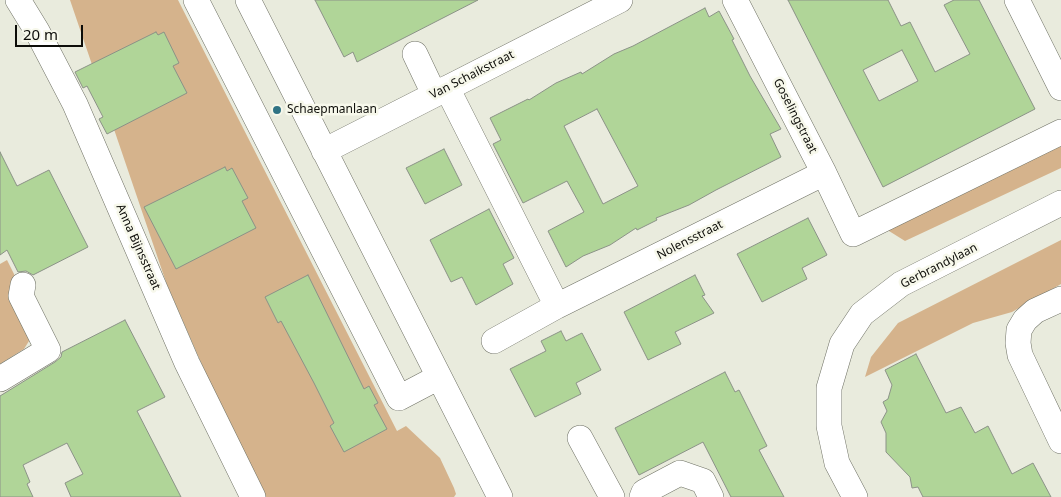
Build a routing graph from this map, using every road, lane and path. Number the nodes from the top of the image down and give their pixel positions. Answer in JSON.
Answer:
{"nodes":[{"id":1,"x":18,"y":0,"type":"edge"},
{"id":2,"x":196,"y":0,"type":"edge"},
{"id":3,"x":248,"y":0,"type":"edge"},
{"id":4,"x":620,"y":0,"type":"edge"},
{"id":5,"x":735,"y":0,"type":"edge"},
{"id":6,"x":1017,"y":0,"type":"edge"},
{"id":7,"x":415,"y":54,"type":"dead end"},
{"id":8,"x":1061,"y":88,"type":"edge"},
{"id":9,"x":440,"y":91,"type":"junction"},
{"id":10,"x":1061,"y":132,"type":"edge"},
{"id":11,"x":324,"y":151,"type":"junction"},
{"id":12,"x":824,"y":173,"type":"junction"},
{"id":13,"x":1061,"y":203,"type":"edge"},
{"id":14,"x":23,"y":285,"type":"dead end"},
{"id":15,"x":1061,"y":299,"type":"edge"},
{"id":16,"x":557,"y":306,"type":"junction"},
{"id":17,"x":494,"y":341,"type":"dead end"},
{"id":18,"x":439,"y":377,"type":"junction"},
{"id":19,"x":0,"y":379,"type":"edge"},
{"id":20,"x":580,"y":438,"type":"dead end"},
{"id":21,"x":1061,"y":441,"type":"edge"},
{"id":22,"x":496,"y":496,"type":"edge"},
{"id":23,"x":253,"y":497,"type":"edge"},
{"id":24,"x":612,"y":497,"type":"edge"},
{"id":25,"x":642,"y":497,"type":"edge"},
{"id":26,"x":711,"y":497,"type":"edge"},
{"id":27,"x":855,"y":497,"type":"edge"}],
"edges":[{"from":1,"to":23,"type":"street","name":"Anna Bijnsstraat"},
{"from":2,"to":18,"type":"street"},
{"from":3,"to":11,"type":"street"},
{"from":4,"to":9,"type":"street","name":"Van Schaikstraat"},
{"from":5,"to":12,"type":"street","name":"Goselingstraat"},
{"from":6,"to":8,"type":"street"},
{"from":7,"to":9,"type":"street"},
{"from":9,"to":11,"type":"street","name":"Van Schaikstraat"},
{"from":9,"to":16,"type":"street"},
{"from":10,"to":12,"type":"street","name":"Goselingstraat"},
{"from":11,"to":18,"type":"street"},
{"from":12,"to":16,"type":"street","name":"Nolensstraat"},
{"from":13,"to":27,"type":"street","name":"Gerbrandylaan"},
{"from":14,"to":19,"type":"street"},
{"from":15,"to":21,"type":"street"},
{"from":16,"to":17,"type":"street","name":"Nolensstraat"},
{"from":18,"to":22,"type":"street"},
{"from":20,"to":24,"type":"street"},
{"from":25,"to":26,"type":"street"}]}
